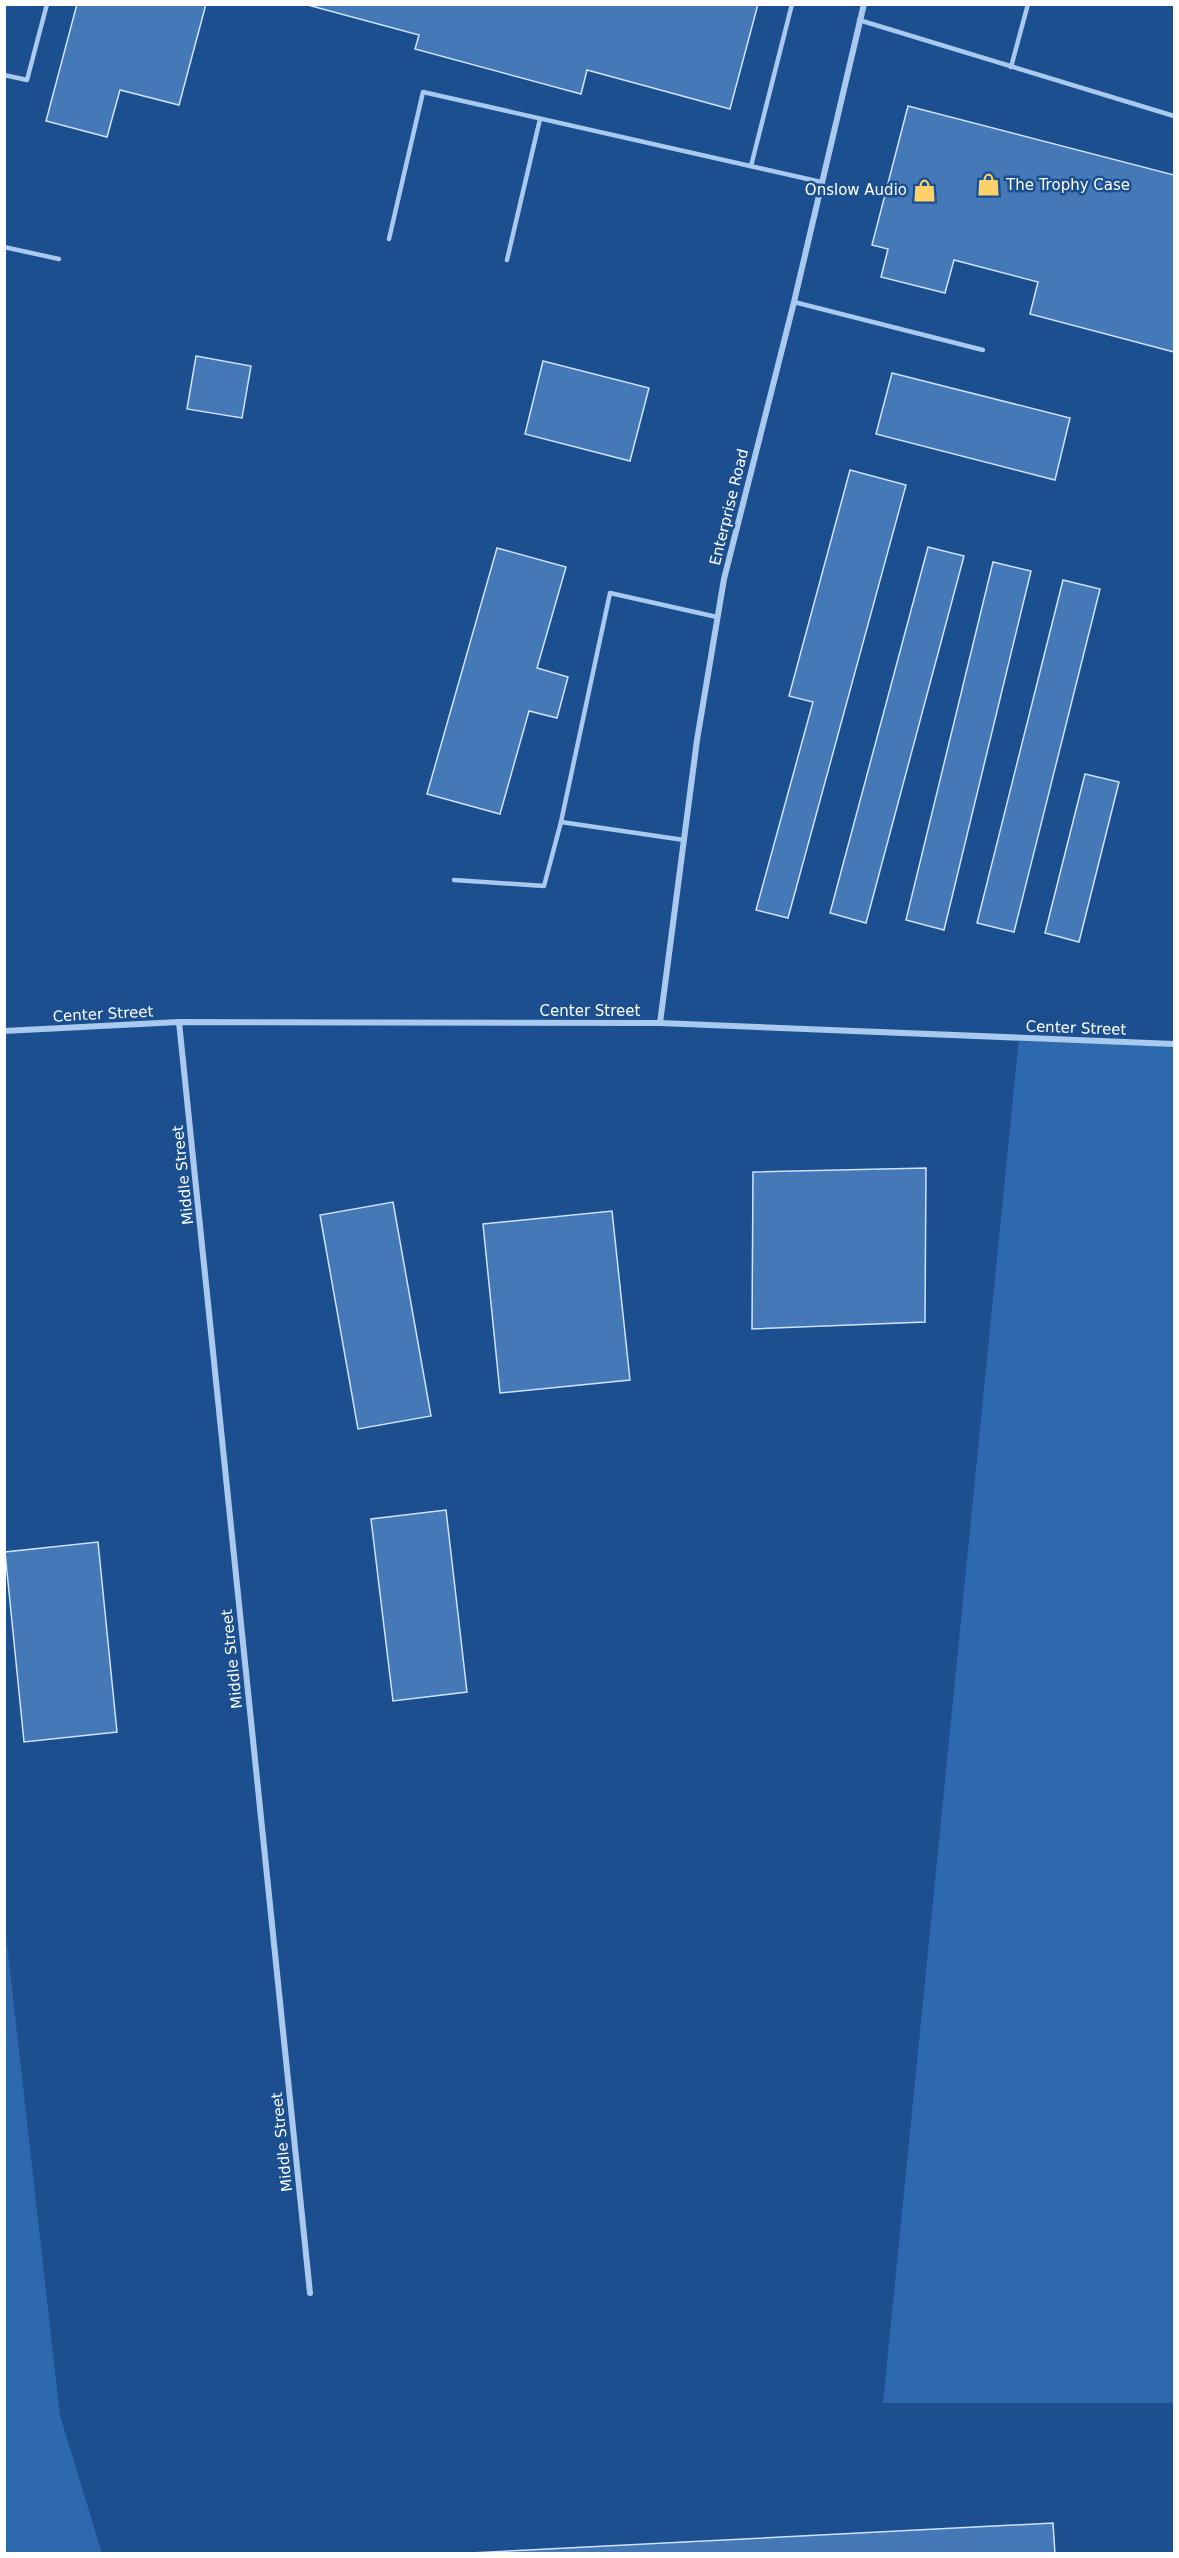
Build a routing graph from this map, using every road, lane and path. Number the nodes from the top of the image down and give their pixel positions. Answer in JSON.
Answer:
{"nodes":[{"id":1,"x":47,"y":4,"type":"edge"},
{"id":2,"x":792,"y":4,"type":"edge"},
{"id":3,"x":864,"y":4,"type":"edge"},
{"id":4,"x":1028,"y":4,"type":"edge"},
{"id":5,"x":860,"y":20,"type":"junction"},
{"id":6,"x":1011,"y":67,"type":"junction"},
{"id":7,"x":4,"y":75,"type":"edge"},
{"id":8,"x":1174,"y":116,"type":"edge"},
{"id":9,"x":540,"y":119,"type":"junction"},
{"id":10,"x":751,"y":166,"type":"junction"},
{"id":11,"x":821,"y":182,"type":"junction"},
{"id":12,"x":389,"y":239,"type":"dead end"},
{"id":13,"x":4,"y":247,"type":"edge"},
{"id":14,"x":59,"y":259,"type":"dead end"},
{"id":15,"x":507,"y":260,"type":"dead end"},
{"id":16,"x":794,"y":302,"type":"junction"},
{"id":17,"x":983,"y":350,"type":"dead end"},
{"id":18,"x":717,"y":617,"type":"junction"},
{"id":19,"x":561,"y":822,"type":"junction"},
{"id":20,"x":684,"y":840,"type":"junction"},
{"id":21,"x":454,"y":880,"type":"dead end"},
{"id":22,"x":179,"y":1022,"type":"junction"},
{"id":23,"x":660,"y":1023,"type":"junction"},
{"id":24,"x":4,"y":1031,"type":"edge"},
{"id":25,"x":1174,"y":1044,"type":"edge"},
{"id":26,"x":310,"y":2293,"type":"dead end"}],
"edges":[{"from":1,"to":7,"type":"lane"},
{"from":2,"to":10,"type":"lane"},
{"from":3,"to":5,"type":"street","name":"Enterprise Road"},
{"from":4,"to":6,"type":"lane"},
{"from":5,"to":6,"type":"lane"},
{"from":5,"to":11,"type":"street","name":"Enterprise Road"},
{"from":6,"to":8,"type":"lane"},
{"from":9,"to":10,"type":"lane"},
{"from":9,"to":12,"type":"lane"},
{"from":9,"to":15,"type":"lane"},
{"from":10,"to":11,"type":"lane"},
{"from":11,"to":16,"type":"street","name":"Enterprise Road"},
{"from":13,"to":14,"type":"lane"},
{"from":16,"to":17,"type":"lane"},
{"from":16,"to":18,"type":"street","name":"Enterprise Road"},
{"from":18,"to":19,"type":"lane"},
{"from":18,"to":20,"type":"street","name":"Enterprise Road"},
{"from":19,"to":20,"type":"lane"},
{"from":19,"to":21,"type":"lane"},
{"from":20,"to":23,"type":"street","name":"Enterprise Road"},
{"from":22,"to":23,"type":"street","name":"Center Street"},
{"from":22,"to":24,"type":"street","name":"Center Street"},
{"from":22,"to":26,"type":"street","name":"Middle Street"},
{"from":23,"to":25,"type":"street","name":"Center Street"}]}
